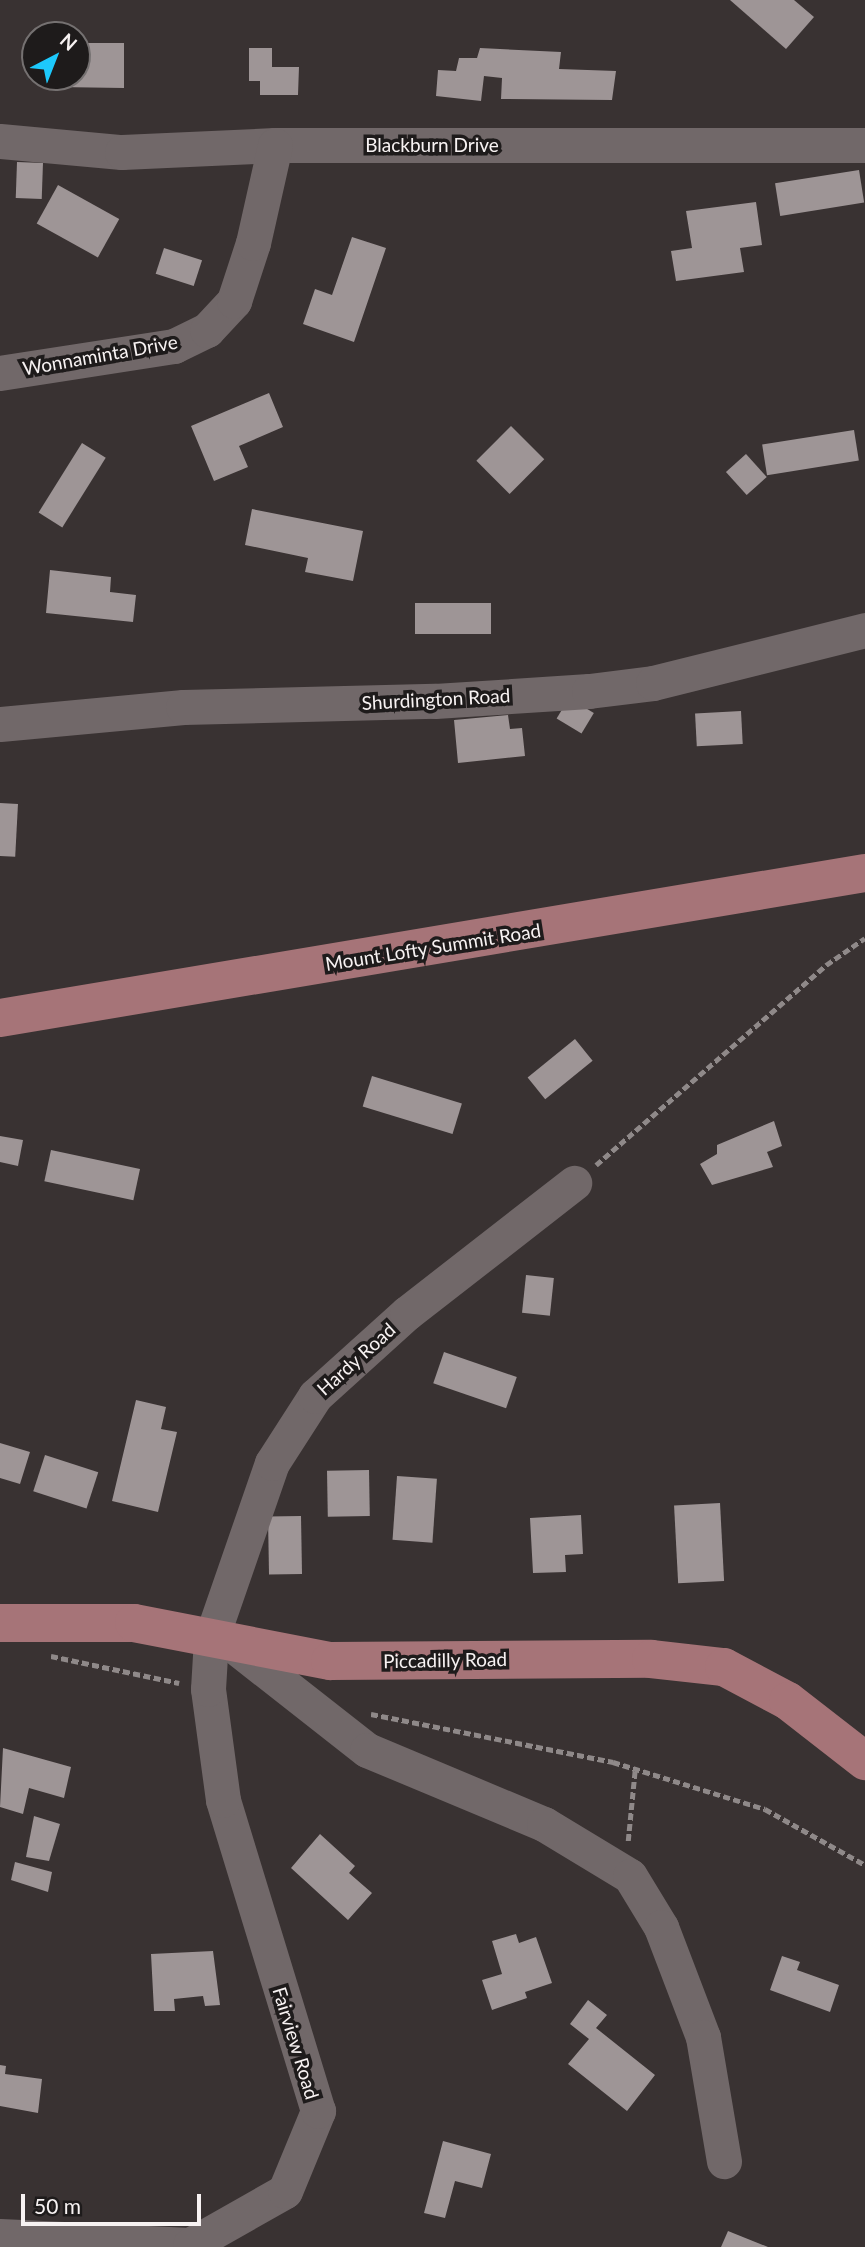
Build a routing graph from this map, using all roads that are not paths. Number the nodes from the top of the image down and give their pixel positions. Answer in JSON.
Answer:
{"nodes":[{"id":1,"x":0,"y":141,"type":"edge"},
{"id":2,"x":275,"y":145,"type":"junction"},
{"id":3,"x":865,"y":145,"type":"edge"},
{"id":4,"x":0,"y":373,"type":"edge"},
{"id":5,"x":865,"y":630,"type":"edge"},
{"id":6,"x":0,"y":724,"type":"edge"},
{"id":7,"x":865,"y":873,"type":"edge"},
{"id":8,"x":0,"y":1018,"type":"edge"},
{"id":9,"x":574,"y":1184,"type":"road end"},
{"id":10,"x":0,"y":1623,"type":"edge"},
{"id":11,"x":222,"y":1642,"type":"junction"},
{"id":12,"x":865,"y":1761,"type":"edge"},
{"id":13,"x":724,"y":2161,"type":"dead end"},
{"id":14,"x":0,"y":2236,"type":"edge"}],
"edges":[{"from":1,"to":2,"type":"street","name":"Blackburn Drive"},
{"from":2,"to":3,"type":"street","name":"Blackburn Drive"},
{"from":2,"to":4,"type":"street","name":"Wonnaminta Drive"},
{"from":5,"to":6,"type":"street","name":"Shurdington Road"},
{"from":7,"to":8,"type":"main road","name":"Mount Lofty Summit Road"},
{"from":9,"to":11,"type":"street","name":"Hardy Road"},
{"from":10,"to":11,"type":"main road","name":"Piccadilly Road"},
{"from":11,"to":12,"type":"main road","name":"Piccadilly Road"},
{"from":11,"to":13,"type":"street"},
{"from":11,"to":14,"type":"street","name":"Fairview Road"}]}
